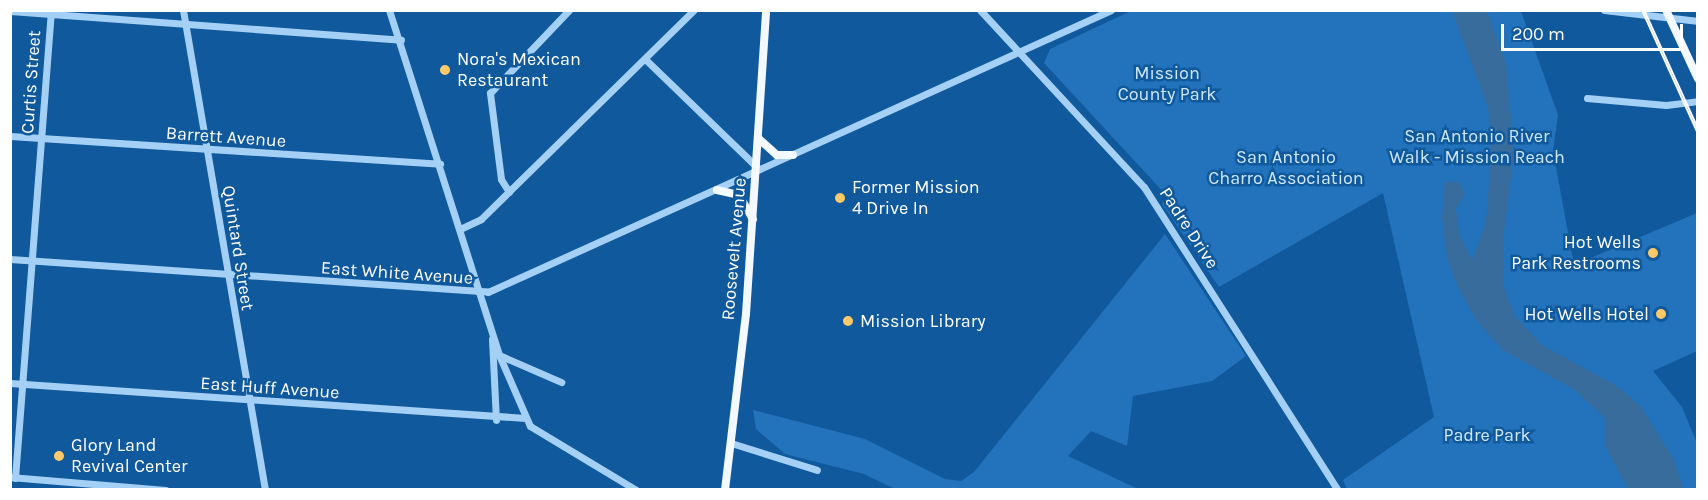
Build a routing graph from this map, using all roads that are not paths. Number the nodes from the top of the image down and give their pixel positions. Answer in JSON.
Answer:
{"nodes":[{"id":1,"x":183,"y":10,"type":"edge"},
{"id":2,"x":389,"y":10,"type":"edge"},
{"id":3,"x":569,"y":10,"type":"edge"},
{"id":4,"x":694,"y":10,"type":"edge"},
{"id":5,"x":766,"y":10,"type":"edge"},
{"id":6,"x":980,"y":10,"type":"edge"},
{"id":7,"x":1111,"y":10,"type":"edge"},
{"id":8,"x":1604,"y":10,"type":"edge"},
{"id":9,"x":1666,"y":10,"type":"edge"},
{"id":10,"x":10,"y":11,"type":"edge"},
{"id":11,"x":51,"y":12,"type":"edge"},
{"id":12,"x":1670,"y":20,"type":"junction"},
{"id":13,"x":1698,"y":21,"type":"edge"},
{"id":14,"x":185,"y":24,"type":"junction"},
{"id":15,"x":401,"y":40,"type":"junction"},
{"id":16,"x":1020,"y":54,"type":"junction"},
{"id":17,"x":645,"y":59,"type":"junction"},
{"id":18,"x":1698,"y":79,"type":"edge"},
{"id":19,"x":1587,"y":99,"type":"dead end"},
{"id":20,"x":1698,"y":101,"type":"edge"},
{"id":21,"x":10,"y":136,"type":"edge"},
{"id":22,"x":42,"y":138,"type":"junction"},
{"id":23,"x":759,"y":139,"type":"junction"},
{"id":24,"x":207,"y":150,"type":"junction"},
{"id":25,"x":793,"y":156,"type":"junction"},
{"id":26,"x":440,"y":164,"type":"junction"},
{"id":27,"x":757,"y":170,"type":"junction"},
{"id":28,"x":717,"y":190,"type":"junction"},
{"id":29,"x":509,"y":192,"type":"junction"},
{"id":30,"x":753,"y":219,"type":"junction"},
{"id":31,"x":460,"y":229,"type":"junction"},
{"id":32,"x":10,"y":259,"type":"edge"},
{"id":33,"x":32,"y":260,"type":"junction"},
{"id":34,"x":227,"y":276,"type":"junction"},
{"id":35,"x":480,"y":293,"type":"junction"},
{"id":36,"x":492,"y":335,"type":"junction"},
{"id":37,"x":499,"y":355,"type":"junction"},
{"id":38,"x":561,"y":381,"type":"dead end"},
{"id":39,"x":10,"y":383,"type":"edge"},
{"id":40,"x":22,"y":384,"type":"junction"},
{"id":41,"x":249,"y":401,"type":"junction"},
{"id":42,"x":526,"y":418,"type":"junction"},
{"id":43,"x":496,"y":420,"type":"junction"},
{"id":44,"x":731,"y":443,"type":"junction"},
{"id":45,"x":817,"y":470,"type":"dead end"},
{"id":46,"x":13,"y":478,"type":"edge"},
{"id":47,"x":165,"y":489,"type":"edge"},
{"id":48,"x":265,"y":489,"type":"edge"},
{"id":49,"x":636,"y":489,"type":"edge"},
{"id":50,"x":725,"y":489,"type":"edge"},
{"id":51,"x":1338,"y":489,"type":"edge"}],
"edges":[{"from":1,"to":14,"type":"street","name":"Quintard Street"},
{"from":2,"to":15,"type":"street"},
{"from":3,"to":29,"type":"street"},
{"from":4,"to":17,"type":"street"},
{"from":5,"to":23,"type":"main road","name":"Roosevelt Avenue"},
{"from":6,"to":16,"type":"street","name":"Padre Drive"},
{"from":7,"to":16,"type":"street","name":"East White Avenue"},
{"from":8,"to":12,"type":"street"},
{"from":9,"to":12,"type":"main road"},
{"from":10,"to":11,"type":"street"},
{"from":11,"to":14,"type":"street"},
{"from":11,"to":22,"type":"street","name":"Curtis Street"},
{"from":12,"to":13,"type":"street"},
{"from":12,"to":18,"type":"main road"},
{"from":14,"to":15,"type":"street"},
{"from":14,"to":24,"type":"street","name":"Quintard Street"},
{"from":15,"to":26,"type":"street"},
{"from":16,"to":25,"type":"street","name":"East White Avenue"},
{"from":16,"to":51,"type":"street","name":"Padre Drive"},
{"from":17,"to":27,"type":"street"},
{"from":17,"to":29,"type":"street"},
{"from":19,"to":20,"type":"street"},
{"from":21,"to":22,"type":"street","name":"Barrett Avenue"},
{"from":22,"to":24,"type":"street","name":"Barrett Avenue"},
{"from":22,"to":33,"type":"street","name":"Curtis Street"},
{"from":23,"to":25,"type":"main road"},
{"from":23,"to":27,"type":"main road","name":"Roosevelt Avenue"},
{"from":24,"to":26,"type":"street","name":"Barrett Avenue"},
{"from":24,"to":34,"type":"street","name":"Quintard Street"},
{"from":25,"to":27,"type":"street","name":"East White Avenue"},
{"from":26,"to":31,"type":"street"},
{"from":27,"to":28,"type":"street","name":"East White Avenue"},
{"from":27,"to":30,"type":"main road","name":"Roosevelt Avenue"},
{"from":28,"to":30,"type":"main road"},
{"from":28,"to":35,"type":"street","name":"East White Avenue"},
{"from":29,"to":31,"type":"street"},
{"from":30,"to":44,"type":"main road","name":"Roosevelt Avenue"},
{"from":31,"to":35,"type":"street"},
{"from":32,"to":33,"type":"street","name":"East White Avenue"},
{"from":33,"to":34,"type":"street","name":"East White Avenue"},
{"from":33,"to":40,"type":"street","name":"Curtis Street"},
{"from":34,"to":35,"type":"street","name":"East White Avenue"},
{"from":34,"to":41,"type":"street","name":"Quintard Street"},
{"from":35,"to":36,"type":"street"},
{"from":36,"to":37,"type":"street"},
{"from":36,"to":43,"type":"street"},
{"from":37,"to":38,"type":"street"},
{"from":37,"to":42,"type":"street"},
{"from":39,"to":40,"type":"street","name":"East Huff Avenue"},
{"from":40,"to":41,"type":"street","name":"East Huff Avenue"},
{"from":40,"to":46,"type":"street","name":"Curtis Street"},
{"from":41,"to":43,"type":"street","name":"East Huff Avenue"},
{"from":41,"to":48,"type":"street","name":"Quintard Street"},
{"from":42,"to":43,"type":"street","name":"East Huff Avenue"},
{"from":42,"to":49,"type":"street"},
{"from":44,"to":45,"type":"street"},
{"from":44,"to":50,"type":"main road","name":"Roosevelt Avenue"},
{"from":46,"to":47,"type":"street"}]}
